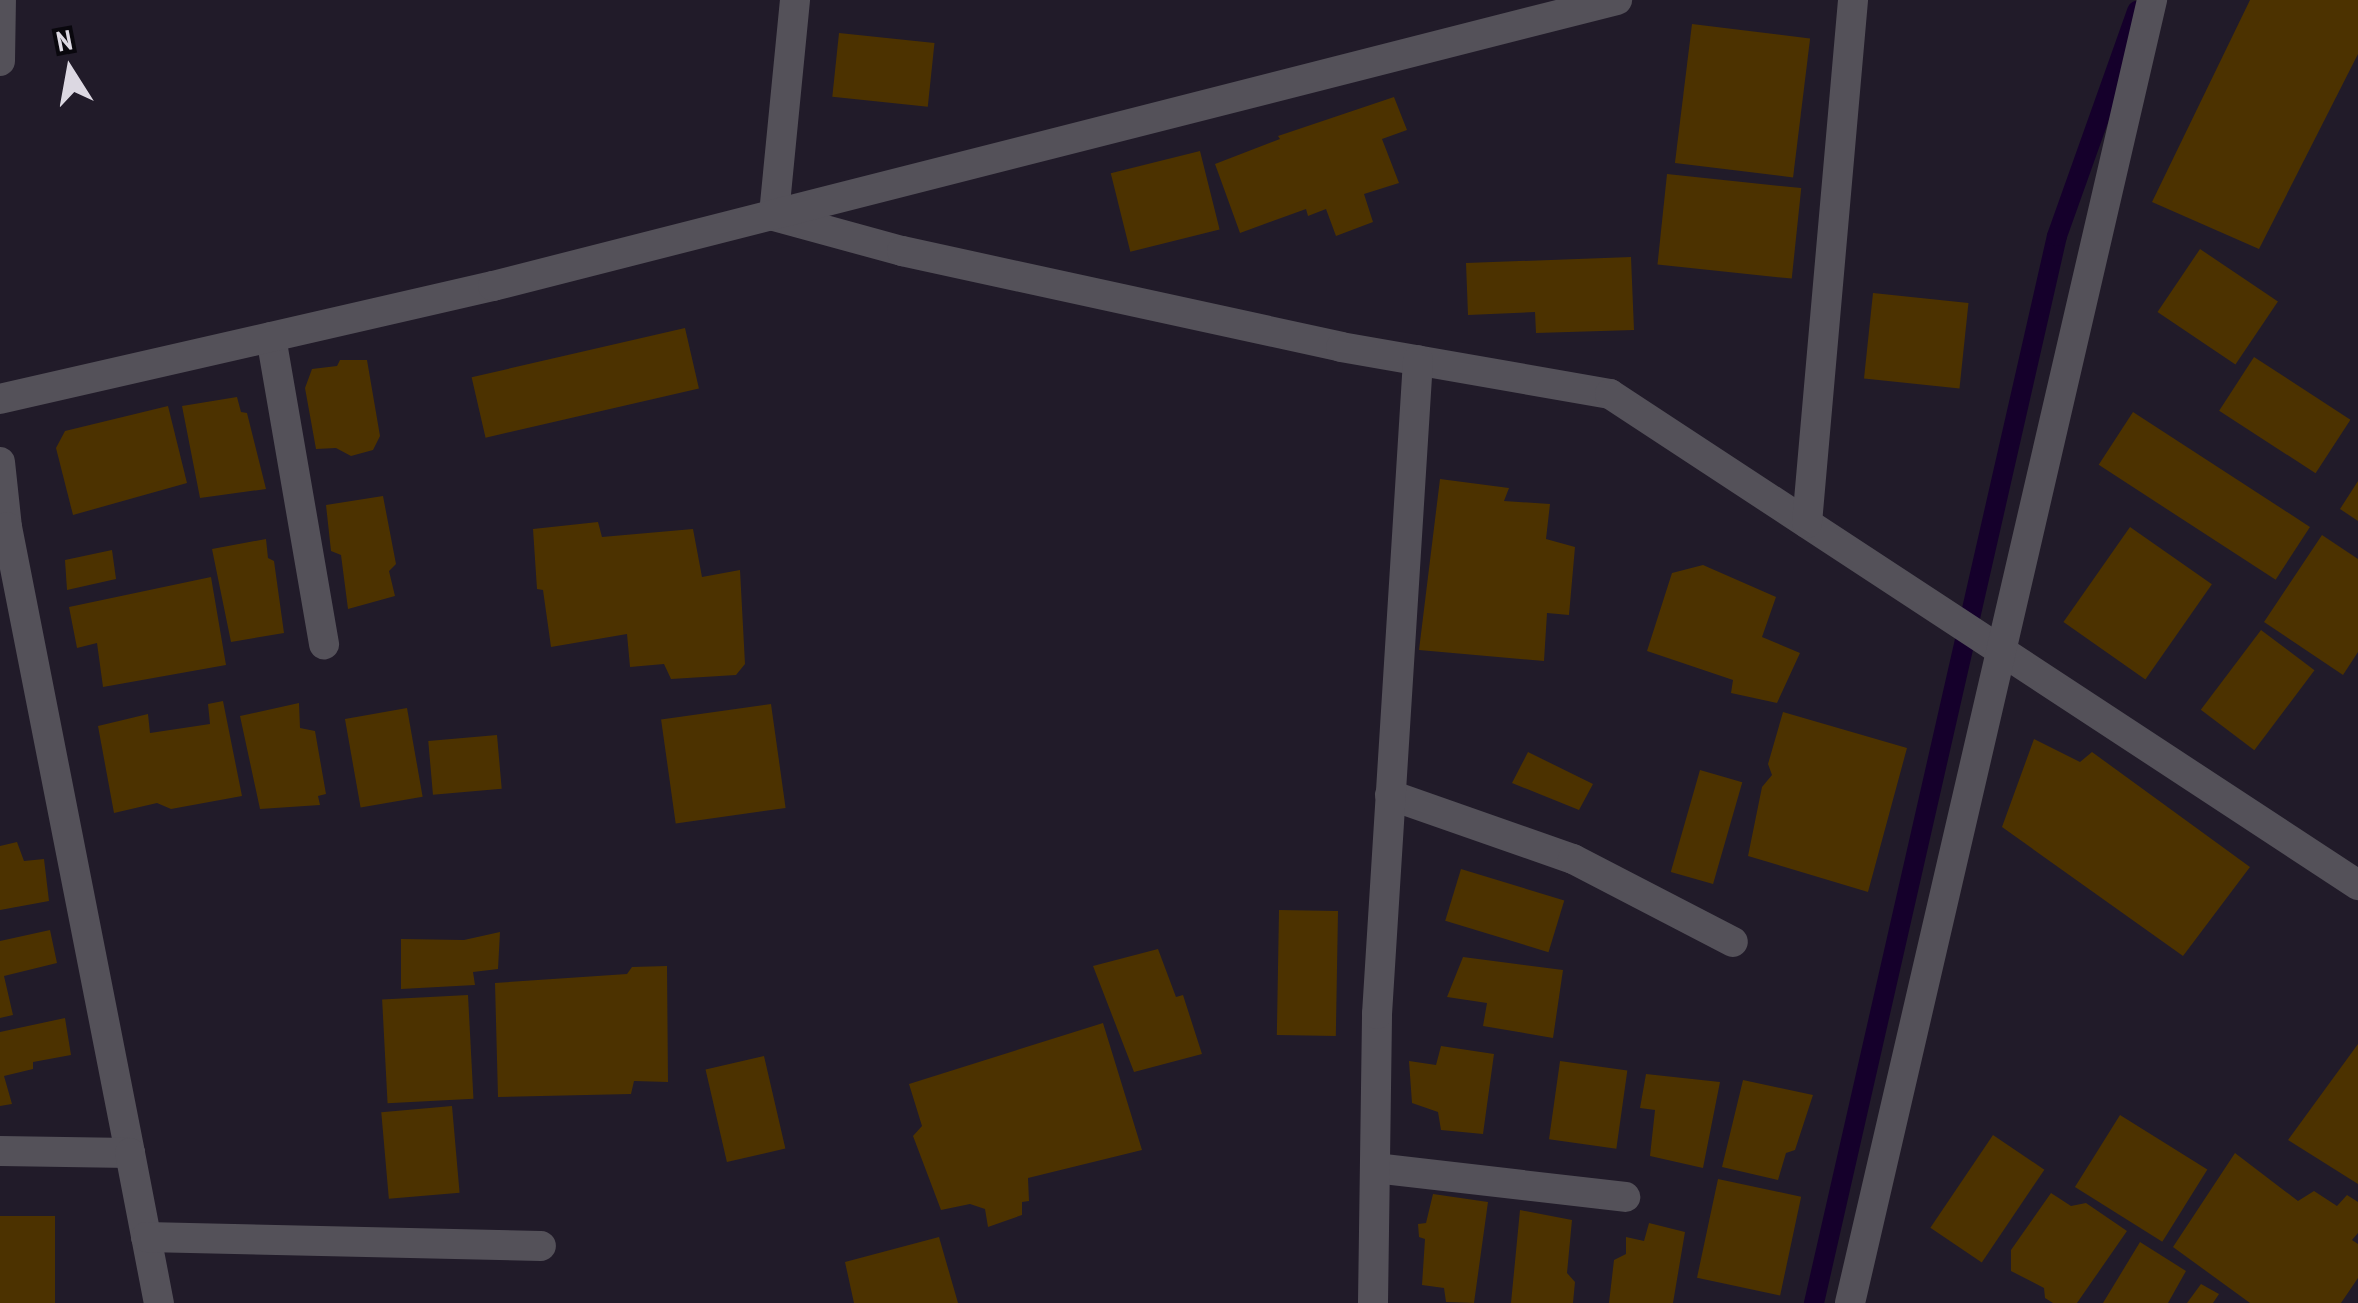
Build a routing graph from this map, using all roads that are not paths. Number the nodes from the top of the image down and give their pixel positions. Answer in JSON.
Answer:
{"nodes":[{"id":1,"x":1,"y":0,"type":"edge"},
{"id":2,"x":795,"y":0,"type":"edge"},
{"id":3,"x":1616,"y":0,"type":"edge"},
{"id":4,"x":1852,"y":0,"type":"edge"},
{"id":5,"x":2152,"y":0,"type":"edge"},
{"id":6,"x":1529,"y":11,"type":"edge"},
{"id":7,"x":0,"y":62,"type":"edge"},
{"id":8,"x":774,"y":216,"type":"junction"},
{"id":9,"x":271,"y":337,"type":"junction"},
{"id":10,"x":1418,"y":360,"type":"junction"},
{"id":11,"x":0,"y":398,"type":"edge"},
{"id":12,"x":0,"y":462,"type":"edge"},
{"id":13,"x":1807,"y":523,"type":"junction"},
{"id":14,"x":324,"y":644,"type":"dead end"},
{"id":15,"x":2000,"y":649,"type":"junction"},
{"id":16,"x":1390,"y":795,"type":"junction"},
{"id":17,"x":2358,"y":885,"type":"edge"},
{"id":18,"x":1734,"y":942,"type":"dead end"},
{"id":19,"x":0,"y":1151,"type":"edge"},
{"id":20,"x":130,"y":1153,"type":"junction"},
{"id":21,"x":1375,"y":1168,"type":"junction"},
{"id":22,"x":1625,"y":1197,"type":"dead end"},
{"id":23,"x":146,"y":1237,"type":"junction"},
{"id":24,"x":541,"y":1246,"type":"dead end"},
{"id":25,"x":159,"y":1303,"type":"edge"},
{"id":26,"x":1373,"y":1303,"type":"edge"},
{"id":27,"x":1850,"y":1303,"type":"edge"}],
"edges":[{"from":1,"to":7,"type":"street"},
{"from":2,"to":8,"type":"street"},
{"from":3,"to":6,"type":"street"},
{"from":4,"to":13,"type":"street"},
{"from":5,"to":15,"type":"street"},
{"from":6,"to":8,"type":"street"},
{"from":8,"to":9,"type":"street"},
{"from":8,"to":10,"type":"street"},
{"from":9,"to":11,"type":"street"},
{"from":9,"to":14,"type":"street"},
{"from":10,"to":13,"type":"street"},
{"from":10,"to":16,"type":"street"},
{"from":12,"to":20,"type":"street"},
{"from":13,"to":15,"type":"street"},
{"from":15,"to":17,"type":"street"},
{"from":15,"to":27,"type":"street"},
{"from":16,"to":18,"type":"street"},
{"from":16,"to":21,"type":"street"},
{"from":19,"to":20,"type":"street"},
{"from":20,"to":23,"type":"street"},
{"from":21,"to":22,"type":"street"},
{"from":21,"to":26,"type":"street"},
{"from":23,"to":24,"type":"street"},
{"from":23,"to":25,"type":"street"}]}
